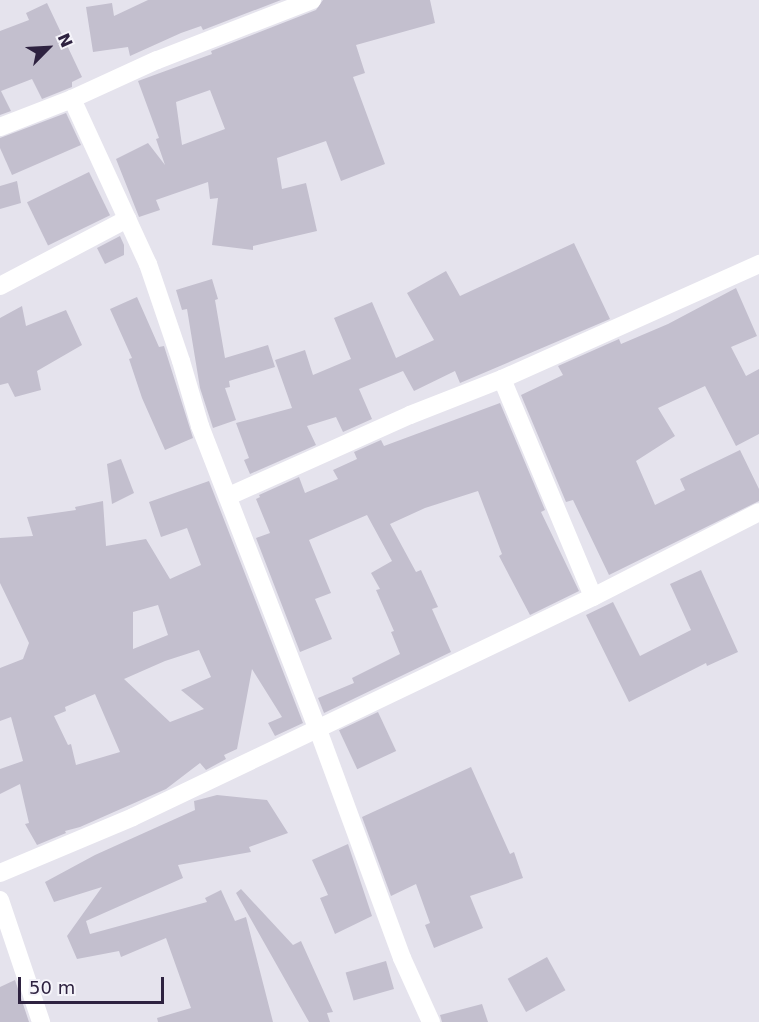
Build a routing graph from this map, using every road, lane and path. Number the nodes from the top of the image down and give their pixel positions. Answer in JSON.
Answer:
{"nodes":[{"id":1,"x":312,"y":0,"type":"edge"},
{"id":2,"x":72,"y":99,"type":"junction"},
{"id":3,"x":0,"y":127,"type":"edge"},
{"id":4,"x":130,"y":225,"type":"junction"},
{"id":5,"x":759,"y":264,"type":"edge"},
{"id":6,"x":0,"y":283,"type":"edge"},
{"id":7,"x":502,"y":379,"type":"junction"},
{"id":8,"x":229,"y":496,"type":"junction"},
{"id":9,"x":759,"y":512,"type":"edge"},
{"id":10,"x":593,"y":597,"type":"junction"},
{"id":11,"x":317,"y":727,"type":"junction"},
{"id":12,"x":0,"y":873,"type":"edge"},
{"id":13,"x":0,"y":900,"type":"edge"},
{"id":14,"x":41,"y":1022,"type":"edge"},
{"id":15,"x":431,"y":1022,"type":"edge"}],
"edges":[{"from":1,"to":2,"type":"street"},
{"from":2,"to":3,"type":"street"},
{"from":2,"to":4,"type":"street"},
{"from":4,"to":6,"type":"street"},
{"from":4,"to":8,"type":"street"},
{"from":5,"to":7,"type":"street"},
{"from":7,"to":8,"type":"street"},
{"from":7,"to":10,"type":"street"},
{"from":8,"to":11,"type":"street"},
{"from":9,"to":10,"type":"street"},
{"from":10,"to":11,"type":"street"},
{"from":11,"to":12,"type":"street"},
{"from":11,"to":15,"type":"street"},
{"from":13,"to":14,"type":"street"}]}
